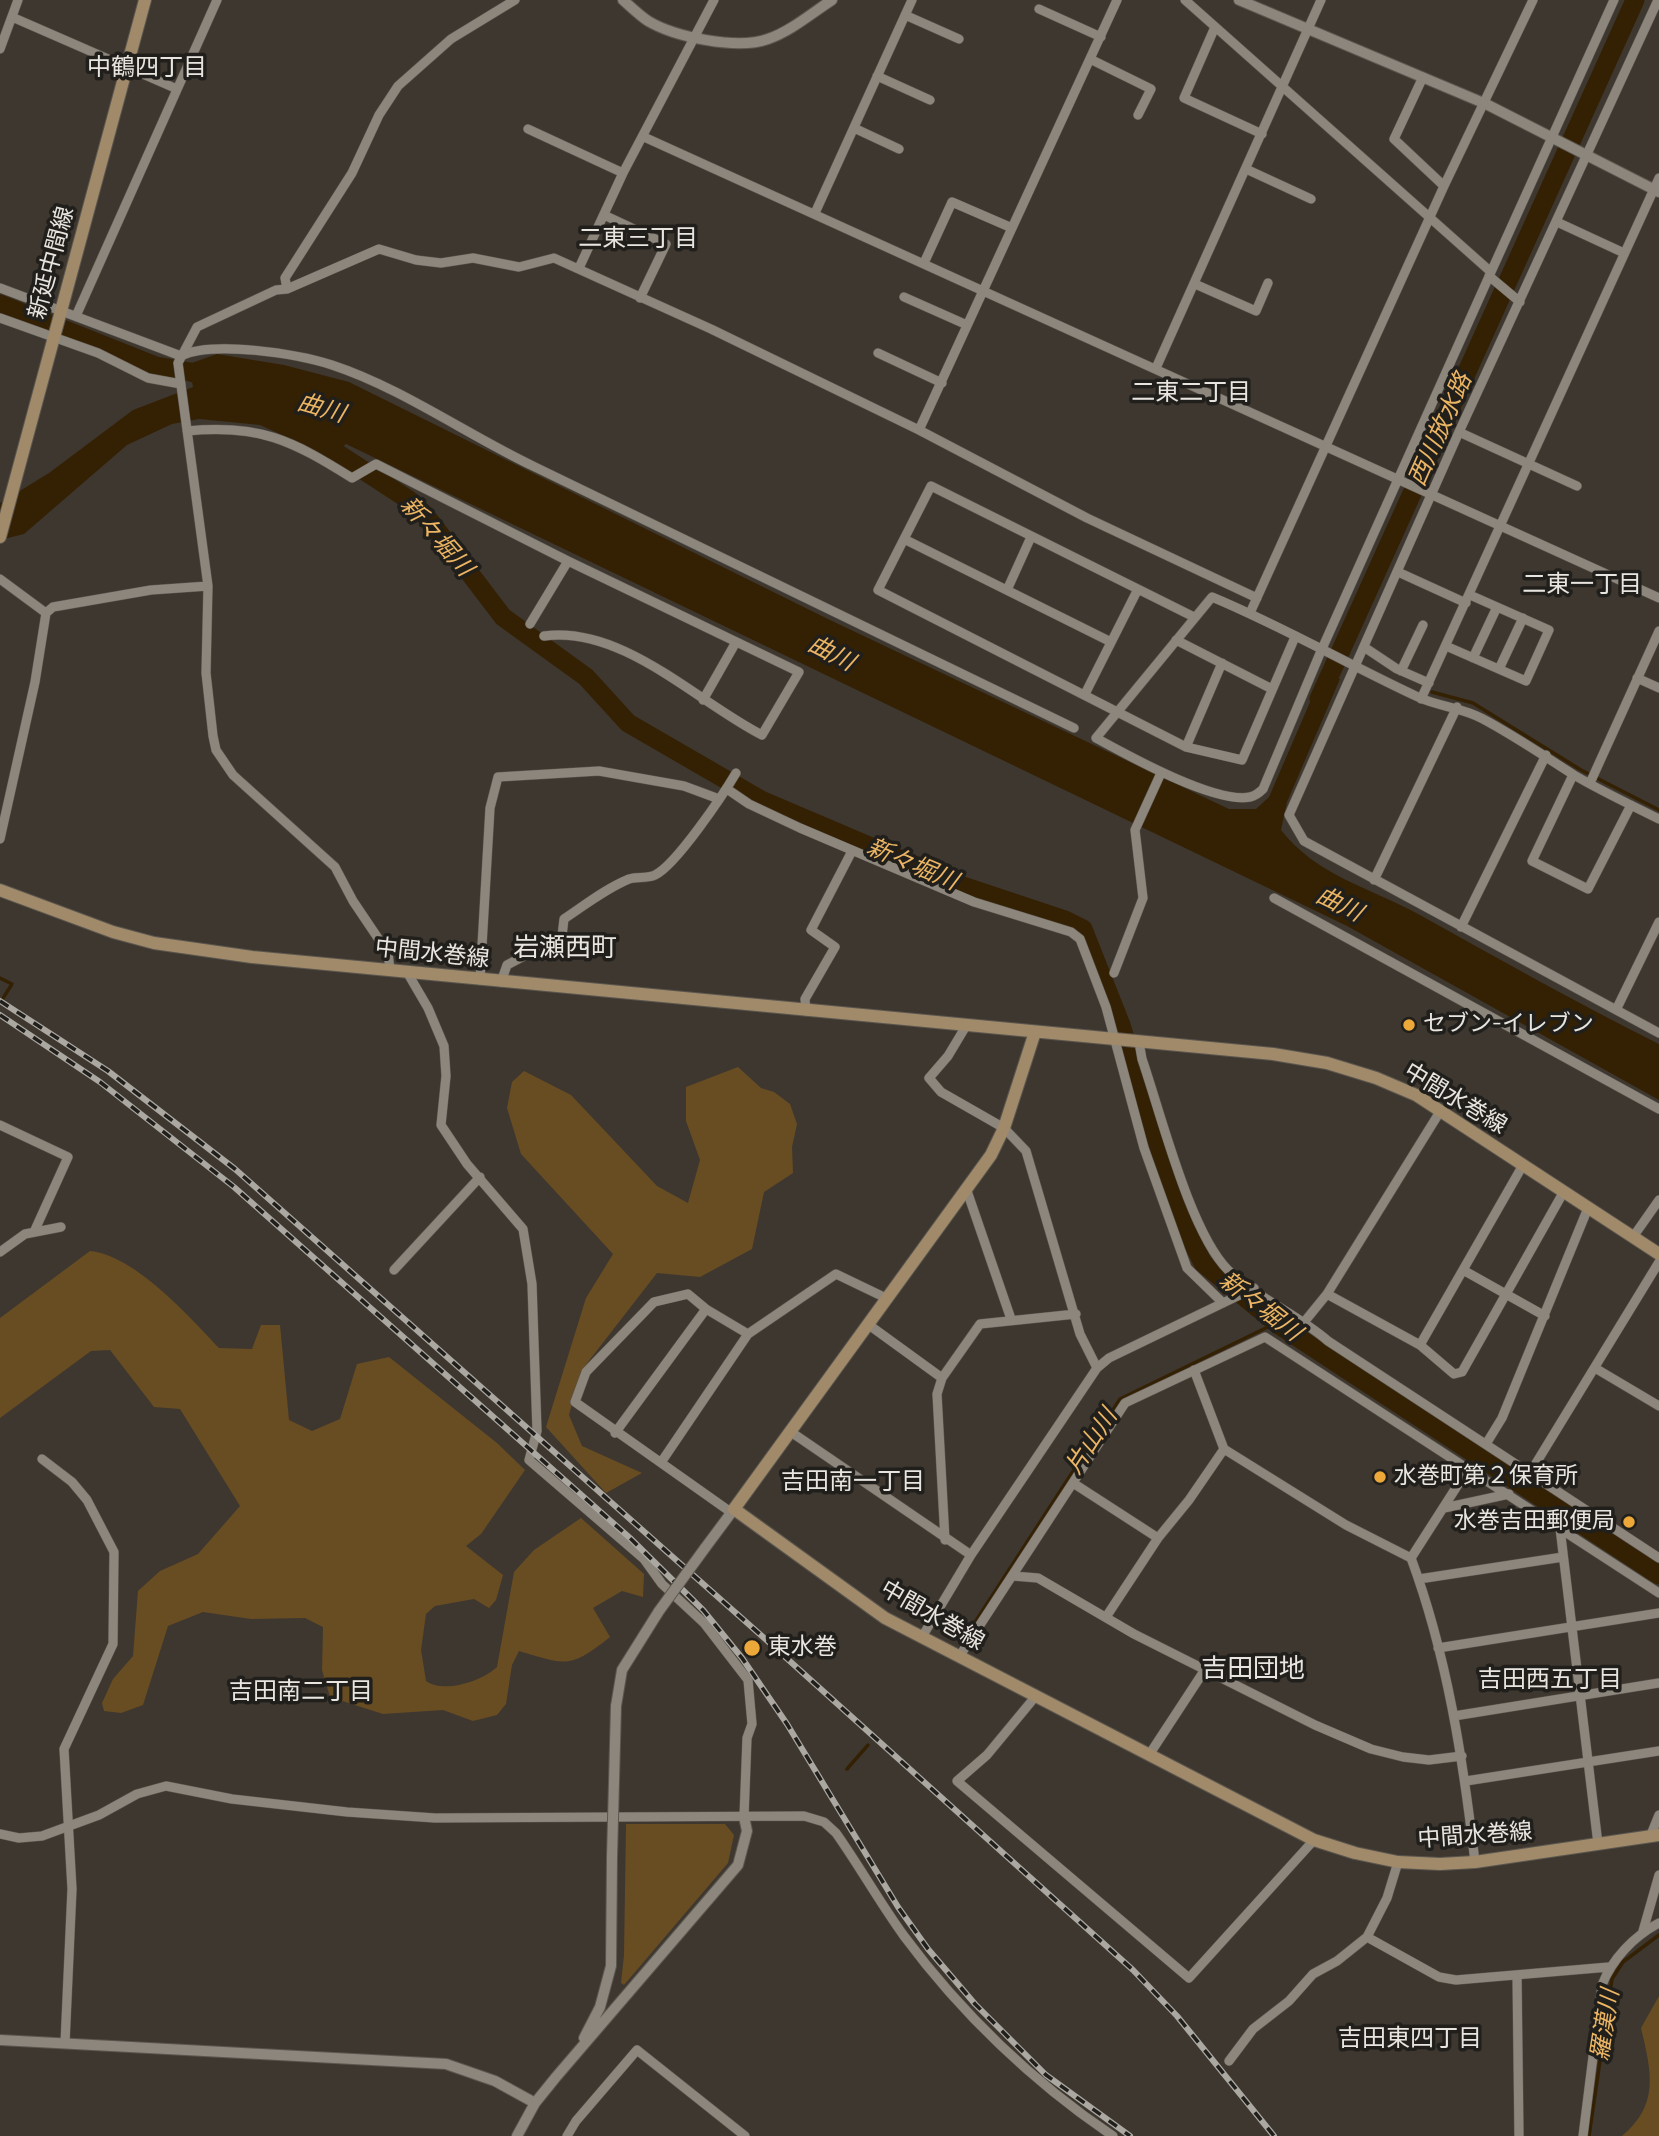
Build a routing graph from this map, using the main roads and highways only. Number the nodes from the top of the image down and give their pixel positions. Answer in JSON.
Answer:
{"nodes":[{"id":1,"x":145,"y":0,"type":"edge"},
{"id":2,"x":0,"y":537,"type":"edge"},
{"id":3,"x":0,"y":890,"type":"edge"},
{"id":4,"x":1035,"y":1032,"type":"junction"},
{"id":5,"x":1659,"y":1254,"type":"edge"},
{"id":6,"x":1655,"y":1836,"type":"edge"}],
"edges":[{"from":1,"to":2,"type":"main road","name":"新延中間線"},
{"from":3,"to":4,"type":"main road","name":"中間水巻線"},
{"from":4,"to":5,"type":"main road","name":"中間水巻線"},
{"from":4,"to":6,"type":"main road","name":"中間水巻線"}]}
